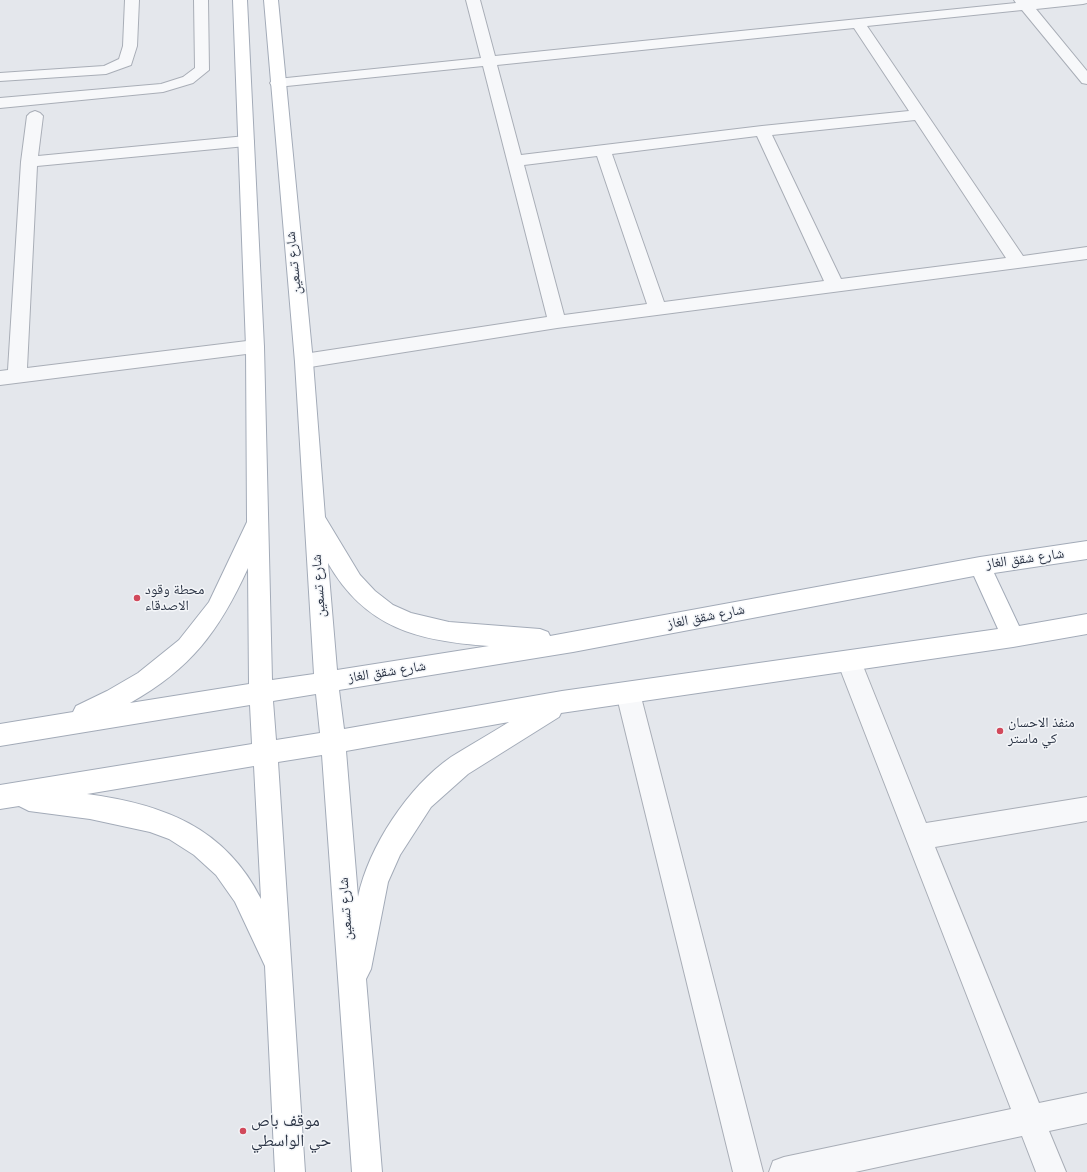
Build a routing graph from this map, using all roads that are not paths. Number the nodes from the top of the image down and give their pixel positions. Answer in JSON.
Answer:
{"nodes":[{"id":1,"x":132,"y":0,"type":"edge"},
{"id":2,"x":201,"y":0,"type":"edge"},
{"id":3,"x":240,"y":0,"type":"edge"},
{"id":4,"x":271,"y":0,"type":"edge"},
{"id":5,"x":473,"y":0,"type":"edge"},
{"id":6,"x":1083,"y":0,"type":"edge"},
{"id":7,"x":1023,"y":3,"type":"edge"},
{"id":8,"x":858,"y":23,"type":"junction"},
{"id":9,"x":489,"y":62,"type":"junction"},
{"id":10,"x":0,"y":77,"type":"edge"},
{"id":11,"x":1087,"y":80,"type":"edge"},
{"id":12,"x":276,"y":83,"type":"junction"},
{"id":13,"x":0,"y":103,"type":"edge"},
{"id":14,"x":920,"y":115,"type":"junction"},
{"id":15,"x":35,"y":116,"type":"dead end"},
{"id":16,"x":762,"y":132,"type":"junction"},
{"id":17,"x":246,"y":141,"type":"junction"},
{"id":18,"x":603,"y":151,"type":"junction"},
{"id":19,"x":515,"y":161,"type":"junction"},
{"id":20,"x":28,"y":162,"type":"junction"},
{"id":21,"x":1087,"y":254,"type":"edge"},
{"id":22,"x":1018,"y":262,"type":"junction"},
{"id":23,"x":835,"y":286,"type":"junction"},
{"id":24,"x":658,"y":309,"type":"junction"},
{"id":25,"x":557,"y":322,"type":"junction"},
{"id":26,"x":255,"y":347,"type":"junction"},
{"id":27,"x":304,"y":361,"type":"junction"},
{"id":28,"x":9,"y":377,"type":"edge"},
{"id":29,"x":314,"y":513,"type":"junction"},
{"id":30,"x":258,"y":521,"type":"junction"},
{"id":31,"x":1087,"y":550,"type":"edge"},
{"id":32,"x":980,"y":566,"type":"junction"},
{"id":33,"x":1087,"y":624,"type":"edge"},
{"id":34,"x":1013,"y":637,"type":"junction"},
{"id":35,"x":573,"y":642,"type":"junction"},
{"id":36,"x":849,"y":661,"type":"junction"},
{"id":37,"x":326,"y":682,"type":"junction"},
{"id":38,"x":261,"y":692,"type":"junction"},
{"id":39,"x":628,"y":693,"type":"junction"},
{"id":40,"x":562,"y":702,"type":"junction"},
{"id":41,"x":54,"y":727,"type":"junction"},
{"id":42,"x":0,"y":735,"type":"edge"},
{"id":43,"x":333,"y":742,"type":"junction"},
{"id":44,"x":265,"y":753,"type":"junction"},
{"id":45,"x":3,"y":797,"type":"edge"},
{"id":46,"x":1087,"y":809,"type":"edge"},
{"id":47,"x":918,"y":837,"type":"junction"},
{"id":48,"x":279,"y":968,"type":"junction"},
{"id":49,"x":352,"y":995,"type":"junction"},
{"id":50,"x":1087,"y":1108,"type":"edge"},
{"id":51,"x":1031,"y":1120,"type":"junction"},
{"id":52,"x":290,"y":1172,"type":"edge"},
{"id":53,"x":367,"y":1172,"type":"edge"},
{"id":54,"x":748,"y":1172,"type":"edge"},
{"id":55,"x":784,"y":1172,"type":"edge"},
{"id":56,"x":1051,"y":1172,"type":"edge"}],
"edges":[{"from":1,"to":10,"type":"street"},
{"from":2,"to":13,"type":"street"},
{"from":3,"to":17,"type":"main road"},
{"from":4,"to":12,"type":"main road","name":"شارع تسعين"},
{"from":5,"to":9,"type":"street"},
{"from":6,"to":7,"type":"street"},
{"from":7,"to":8,"type":"street"},
{"from":7,"to":11,"type":"street"},
{"from":8,"to":9,"type":"street"},
{"from":8,"to":14,"type":"street"},
{"from":9,"to":12,"type":"street"},
{"from":9,"to":19,"type":"street"},
{"from":12,"to":27,"type":"main road","name":"شارع تسعين"},
{"from":14,"to":16,"type":"street"},
{"from":14,"to":22,"type":"street"},
{"from":15,"to":20,"type":"street"},
{"from":16,"to":18,"type":"street"},
{"from":16,"to":23,"type":"street"},
{"from":17,"to":20,"type":"street"},
{"from":17,"to":26,"type":"main road"},
{"from":18,"to":19,"type":"street"},
{"from":18,"to":24,"type":"street"},
{"from":19,"to":25,"type":"street"},
{"from":20,"to":28,"type":"street"},
{"from":21,"to":22,"type":"street"},
{"from":22,"to":23,"type":"street"},
{"from":23,"to":24,"type":"street"},
{"from":24,"to":25,"type":"street"},
{"from":25,"to":27,"type":"street"},
{"from":26,"to":28,"type":"street"},
{"from":26,"to":30,"type":"main road"},
{"from":27,"to":29,"type":"main road","name":"شارع تسعين"},
{"from":29,"to":35,"type":"main road"},
{"from":29,"to":37,"type":"main road","name":"شارع تسعين"},
{"from":30,"to":38,"type":"main road"},
{"from":30,"to":41,"type":"main road"},
{"from":31,"to":32,"type":"main road","name":"شارع شقق الغاز"},
{"from":32,"to":34,"type":"main road"},
{"from":32,"to":35,"type":"main road","name":"شارع شقق الغاز"},
{"from":33,"to":34,"type":"main road"},
{"from":34,"to":36,"type":"main road"},
{"from":35,"to":37,"type":"main road","name":"شارع شقق الغاز"},
{"from":36,"to":39,"type":"main road"},
{"from":36,"to":47,"type":"street"},
{"from":37,"to":38,"type":"main road","name":"شارع شقق الغاز"},
{"from":37,"to":43,"type":"main road","name":"شارع تسعين"},
{"from":38,"to":41,"type":"main road","name":"شارع شقق الغاز"},
{"from":38,"to":44,"type":"main road"},
{"from":39,"to":40,"type":"main road"},
{"from":39,"to":54,"type":"street"},
{"from":40,"to":43,"type":"main road"},
{"from":40,"to":49,"type":"main road"},
{"from":41,"to":42,"type":"main road"},
{"from":43,"to":44,"type":"main road"},
{"from":43,"to":49,"type":"main road","name":"شارع تسعين"},
{"from":44,"to":45,"type":"main road"},
{"from":44,"to":48,"type":"main road"},
{"from":45,"to":48,"type":"main road"},
{"from":46,"to":47,"type":"street"},
{"from":47,"to":51,"type":"street"},
{"from":48,"to":52,"type":"main road"},
{"from":49,"to":53,"type":"main road","name":"شارع تسعين"},
{"from":50,"to":51,"type":"street"},
{"from":51,"to":55,"type":"street"},
{"from":51,"to":56,"type":"street"}]}
